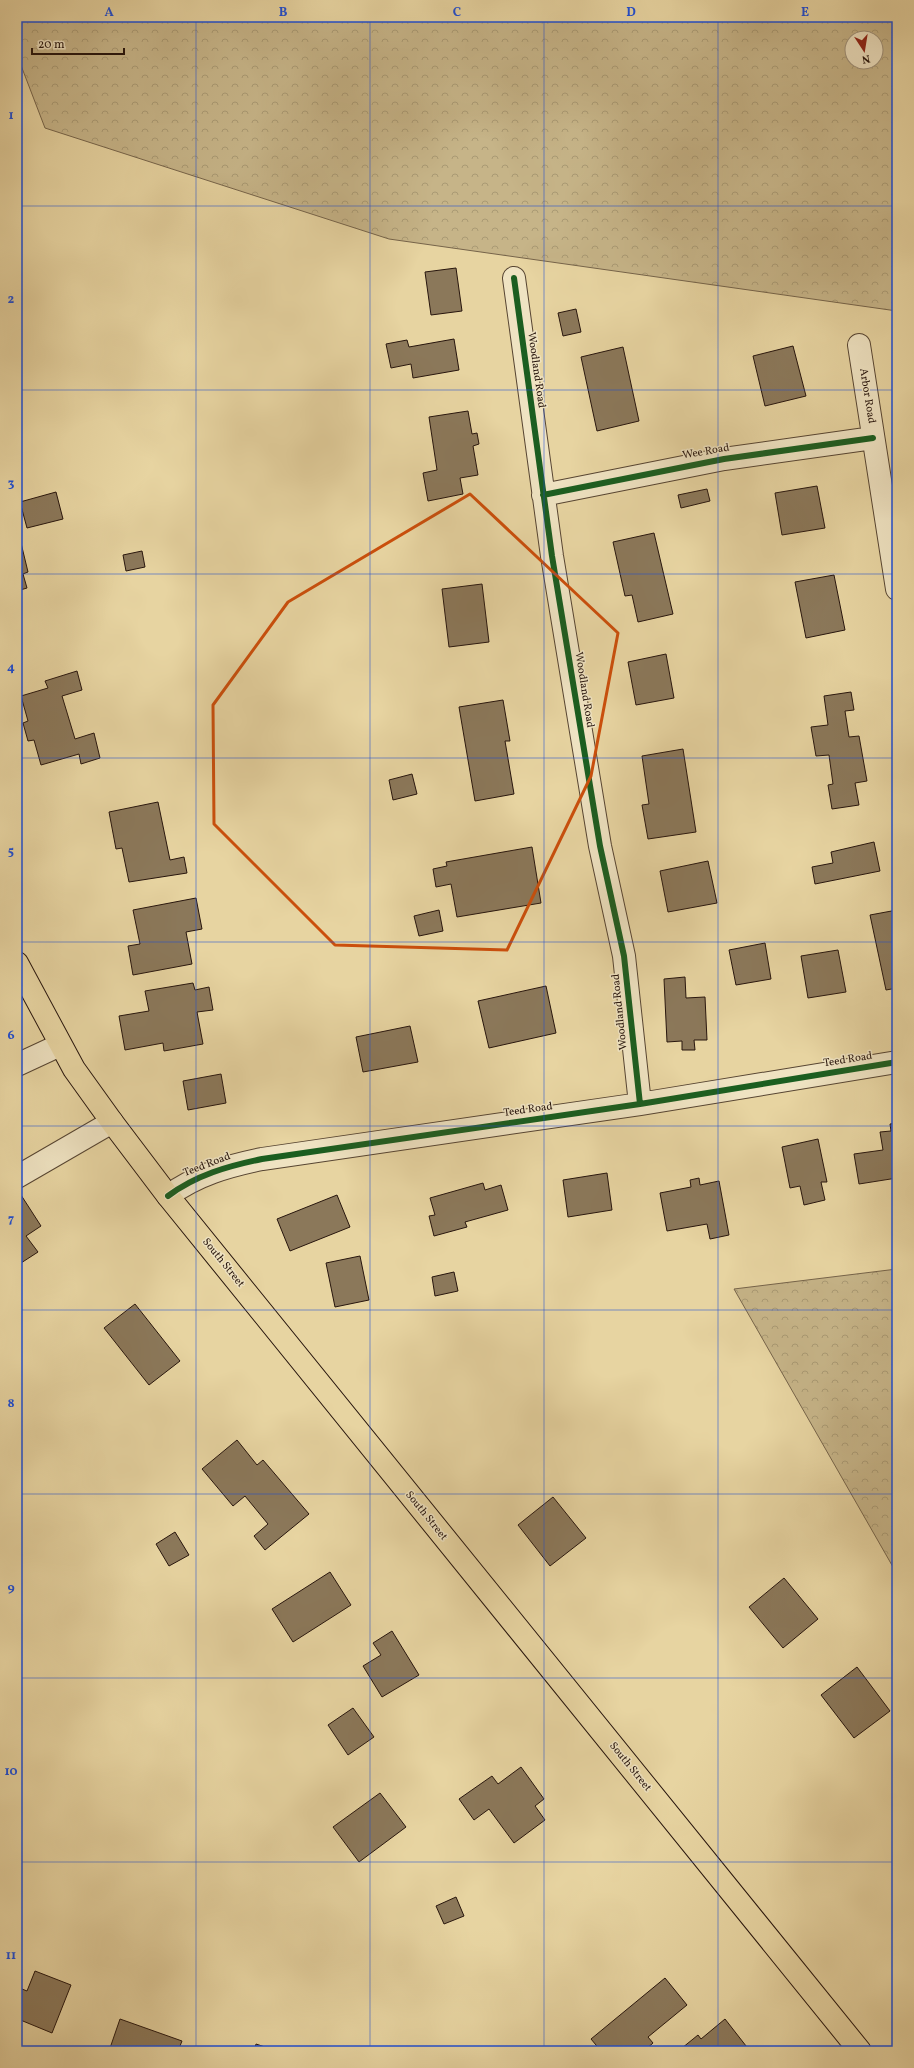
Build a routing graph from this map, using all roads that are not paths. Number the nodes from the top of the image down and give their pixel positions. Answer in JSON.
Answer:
{"nodes":[{"id":1,"x":514,"y":278,"type":"dead end"},
{"id":2,"x":859,"y":345,"type":"dead end"},
{"id":3,"x":873,"y":438,"type":"junction"},
{"id":4,"x":543,"y":495,"type":"junction"},
{"id":5,"x":897,"y":589,"type":"edge"},
{"id":6,"x":17,"y":963,"type":"edge"},
{"id":7,"x":60,"y":1045,"type":"junction"},
{"id":8,"x":897,"y":1062,"type":"edge"},
{"id":9,"x":17,"y":1065,"type":"edge"},
{"id":10,"x":640,"y":1104,"type":"junction"},
{"id":11,"x":112,"y":1122,"type":"junction"},
{"id":12,"x":17,"y":1177,"type":"edge"},
{"id":13,"x":168,"y":1196,"type":"junction"},
{"id":14,"x":860,"y":2051,"type":"edge"}],
"edges":[{"from":1,"to":4,"type":"street","name":"Woodland Road"},
{"from":2,"to":3,"type":"street","name":"Arbor Road"},
{"from":3,"to":4,"type":"street","name":"Wee Road"},
{"from":3,"to":5,"type":"street","name":"Arbor Road"},
{"from":4,"to":10,"type":"street","name":"Woodland Road"},
{"from":6,"to":7,"type":"main road","name":"South Street"},
{"from":7,"to":9,"type":"street"},
{"from":7,"to":11,"type":"main road","name":"South Street"},
{"from":8,"to":10,"type":"street","name":"Teed Road"},
{"from":10,"to":13,"type":"street","name":"Teed Road"},
{"from":11,"to":12,"type":"street"},
{"from":11,"to":13,"type":"main road","name":"South Street"},
{"from":13,"to":14,"type":"main road","name":"South Street"}]}
